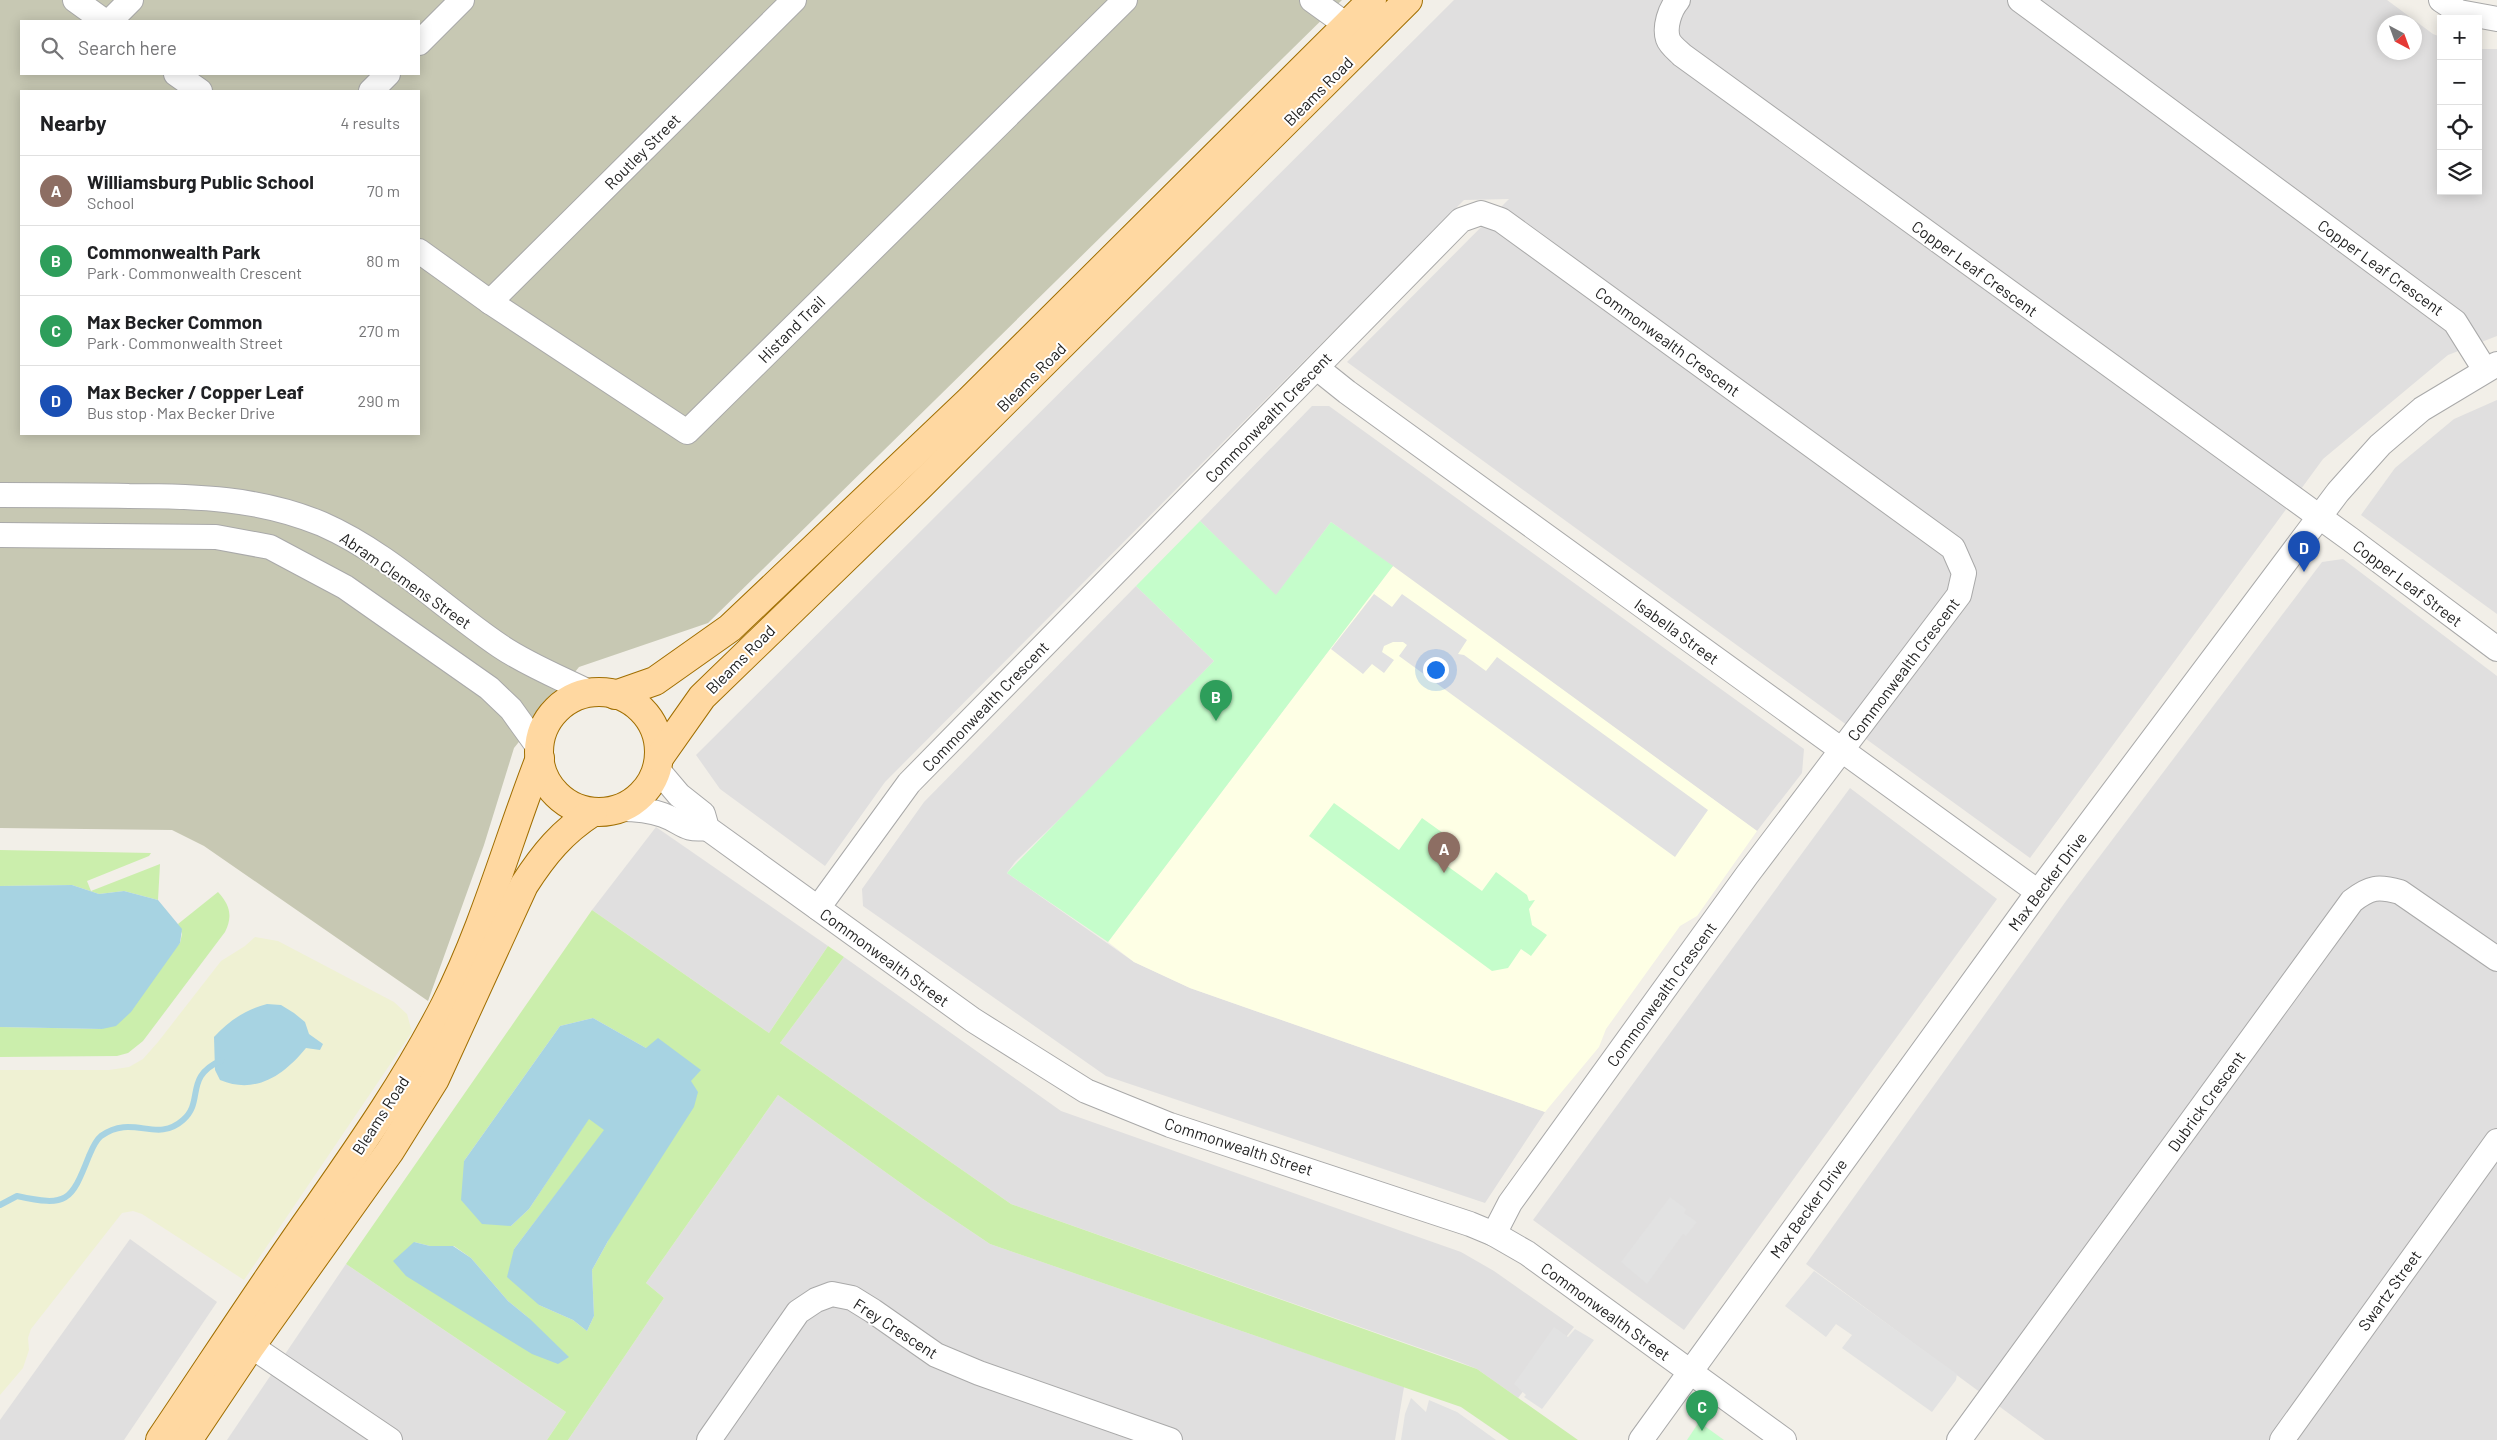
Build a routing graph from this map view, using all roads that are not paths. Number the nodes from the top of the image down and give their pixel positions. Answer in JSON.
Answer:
{"nodes":[{"id":1,"x":75,"y":0,"type":"edge"},
{"id":2,"x":131,"y":0,"type":"edge"},
{"id":3,"x":462,"y":0,"type":"edge"},
{"id":4,"x":794,"y":0,"type":"edge"},
{"id":5,"x":1125,"y":0,"type":"edge"},
{"id":6,"x":1312,"y":0,"type":"edge"},
{"id":7,"x":1372,"y":0,"type":"edge"},
{"id":8,"x":1408,"y":0,"type":"edge"},
{"id":9,"x":1678,"y":0,"type":"edge"},
{"id":10,"x":2020,"y":0,"type":"edge"},
{"id":11,"x":2441,"y":0,"type":"edge"},
{"id":12,"x":2497,"y":19,"type":"edge"},
{"id":13,"x":103,"y":20,"type":"edge"},
{"id":14,"x":111,"y":20,"type":"edge"},
{"id":15,"x":1348,"y":26,"type":"junction"},
{"id":16,"x":420,"y":42,"type":"edge"},
{"id":17,"x":177,"y":75,"type":"edge"},
{"id":18,"x":387,"y":75,"type":"edge"},
{"id":19,"x":199,"y":90,"type":"edge"},
{"id":20,"x":371,"y":90,"type":"edge"},
{"id":21,"x":420,"y":252,"type":"edge"},
{"id":22,"x":490,"y":302,"type":"junction"},
{"id":23,"x":2491,"y":367,"type":"edge"},
{"id":24,"x":1317,"y":368,"type":"junction"},
{"id":25,"x":0,"y":495,"type":"edge"},
{"id":26,"x":2319,"y":519,"type":"junction"},
{"id":27,"x":0,"y":535,"type":"edge"},
{"id":28,"x":2497,"y":649,"type":"edge"},
{"id":29,"x":603,"y":694,"type":"junction"},
{"id":30,"x":1842,"y":751,"type":"junction"},
{"id":31,"x":539,"y":753,"type":"junction"},
{"id":32,"x":658,"y":763,"type":"junction"},
{"id":33,"x":620,"y":809,"type":"junction"},
{"id":34,"x":593,"y":812,"type":"junction"},
{"id":35,"x":707,"y":828,"type":"junction"},
{"id":36,"x":2038,"y":892,"type":"junction"},
{"id":37,"x":818,"y":908,"type":"junction"},
{"id":38,"x":2497,"y":960,"type":"edge"},
{"id":39,"x":2497,"y":1141,"type":"edge"},
{"id":40,"x":1494,"y":1234,"type":"junction"},
{"id":41,"x":251,"y":1346,"type":"junction"},
{"id":42,"x":1689,"y":1371,"type":"junction"},
{"id":43,"x":160,"y":1440,"type":"edge"},
{"id":44,"x":188,"y":1440,"type":"edge"},
{"id":45,"x":390,"y":1440,"type":"edge"},
{"id":46,"x":709,"y":1440,"type":"edge"},
{"id":47,"x":1170,"y":1440,"type":"edge"},
{"id":48,"x":1641,"y":1440,"type":"edge"},
{"id":49,"x":1784,"y":1440,"type":"edge"},
{"id":50,"x":1959,"y":1440,"type":"edge"},
{"id":51,"x":2282,"y":1440,"type":"edge"}],
"edges":[{"from":1,"to":13,"type":"street"},
{"from":2,"to":14,"type":"street"},
{"from":3,"to":16,"type":"street"},
{"from":4,"to":22,"type":"street","name":"Routley Street"},
{"from":5,"to":22,"type":"street","name":"Histand Trail"},
{"from":6,"to":15,"type":"street"},
{"from":7,"to":15,"type":"main road","name":"Bleams Road"},
{"from":8,"to":32,"type":"main road","name":"Bleams Road"},
{"from":9,"to":26,"type":"street","name":"Copper Leaf Crescent"},
{"from":10,"to":23,"type":"street","name":"Copper Leaf Crescent"},
{"from":11,"to":12,"type":"street"},
{"from":15,"to":29,"type":"main road","name":"Bleams Road"},
{"from":17,"to":19,"type":"street"},
{"from":18,"to":20,"type":"street"},
{"from":21,"to":22,"type":"street","name":"Histand Trail"},
{"from":23,"to":26,"type":"street","name":"Max Becker Drive"},
{"from":24,"to":30,"type":"street","name":"Isabella Street"},
{"from":24,"to":30,"type":"street","name":"Commonwealth Crescent"},
{"from":24,"to":37,"type":"street","name":"Commonwealth Crescent"},
{"from":25,"to":29,"type":"street","name":"Abram Clemens Street"},
{"from":26,"to":28,"type":"street","name":"Copper Leaf Street"},
{"from":26,"to":36,"type":"street","name":"Max Becker Drive"},
{"from":27,"to":31,"type":"street"},
{"from":29,"to":31,"type":"main road"},
{"from":29,"to":32,"type":"main road"},
{"from":30,"to":36,"type":"street","name":"Isabella Street"},
{"from":30,"to":40,"type":"street","name":"Commonwealth Crescent"},
{"from":31,"to":34,"type":"main road"},
{"from":31,"to":43,"type":"main road","name":"Bleams Road"},
{"from":32,"to":33,"type":"main road"},
{"from":32,"to":35,"type":"street","name":"Commonwealth Street"},
{"from":33,"to":34,"type":"main road"},
{"from":33,"to":35,"type":"street","name":"Commonwealth Street"},
{"from":34,"to":41,"type":"main road","name":"Bleams Road"},
{"from":35,"to":37,"type":"street","name":"Commonwealth Street"},
{"from":36,"to":42,"type":"street","name":"Max Becker Drive"},
{"from":37,"to":40,"type":"street","name":"Commonwealth Street"},
{"from":38,"to":50,"type":"street","name":"Dubrick Crescent"},
{"from":39,"to":51,"type":"street","name":"Swartz Street"},
{"from":40,"to":42,"type":"street","name":"Commonwealth Street"},
{"from":41,"to":44,"type":"main road","name":"Bleams Road"},
{"from":41,"to":45,"type":"street"},
{"from":42,"to":48,"type":"street","name":"Max Becker Drive"},
{"from":42,"to":49,"type":"street","name":"Commonwealth Street"},
{"from":46,"to":47,"type":"street","name":"Frey Crescent"}]}
